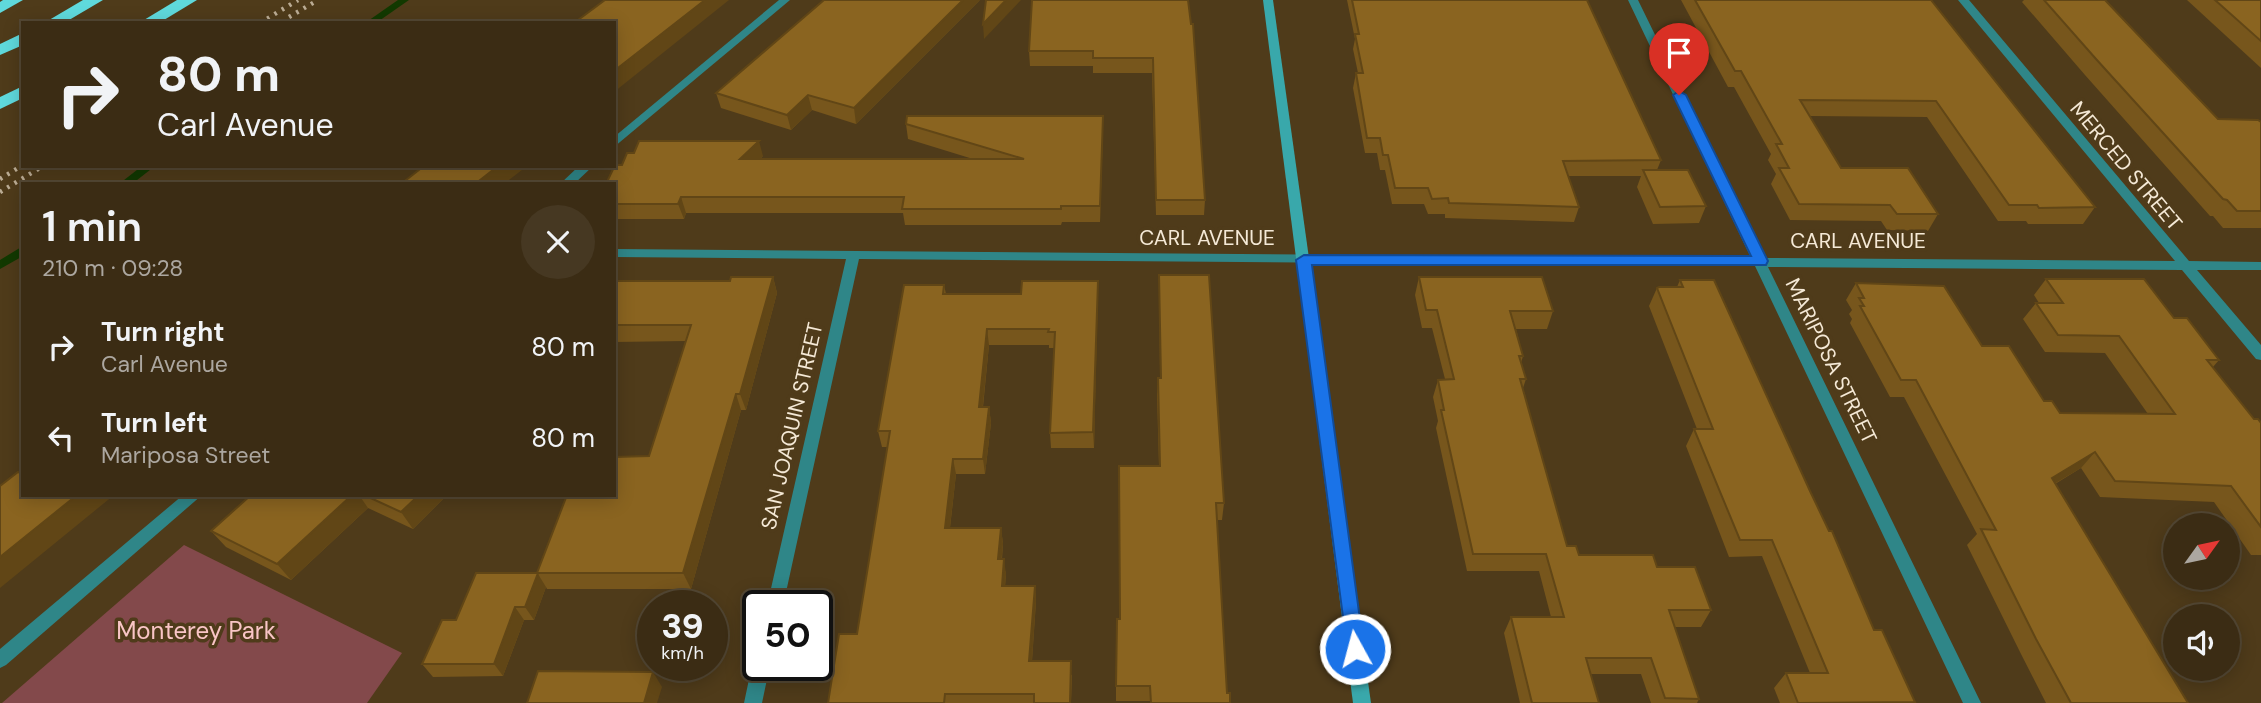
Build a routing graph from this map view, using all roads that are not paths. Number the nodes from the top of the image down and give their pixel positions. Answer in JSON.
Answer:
{"nodes":[{"id":1,"x":13,"y":0,"type":"edge"},
{"id":2,"x":95,"y":0,"type":"edge"},
{"id":3,"x":189,"y":0,"type":"edge"},
{"id":4,"x":785,"y":0,"type":"edge"},
{"id":5,"x":1268,"y":0,"type":"edge"},
{"id":6,"x":1633,"y":0,"type":"edge"},
{"id":7,"x":1963,"y":0,"type":"edge"},
{"id":8,"x":0,"y":7,"type":"edge"},
{"id":9,"x":56,"y":21,"type":"edge"},
{"id":10,"x":150,"y":21,"type":"edge"},
{"id":11,"x":21,"y":39,"type":"edge"},
{"id":12,"x":0,"y":50,"type":"edge"},
{"id":13,"x":21,"y":92,"type":"edge"},
{"id":14,"x":0,"y":104,"type":"edge"},
{"id":15,"x":616,"y":141,"type":"edge"},
{"id":16,"x":585,"y":168,"type":"edge"},
{"id":17,"x":568,"y":182,"type":"edge"},
{"id":18,"x":616,"y":253,"type":"edge"},
{"id":19,"x":853,"y":257,"type":"junction"},
{"id":20,"x":1304,"y":260,"type":"junction"},
{"id":21,"x":1760,"y":261,"type":"junction"},
{"id":22,"x":2183,"y":265,"type":"junction"},
{"id":23,"x":2261,"y":265,"type":"edge"},
{"id":24,"x":2261,"y":355,"type":"edge"},
{"id":25,"x":192,"y":497,"type":"edge"},
{"id":26,"x":779,"y":590,"type":"edge"},
{"id":27,"x":0,"y":660,"type":"edge"},
{"id":28,"x":758,"y":681,"type":"edge"},
{"id":29,"x":753,"y":703,"type":"edge"},
{"id":30,"x":1362,"y":703,"type":"edge"},
{"id":31,"x":1972,"y":703,"type":"edge"}],
"edges":[{"from":1,"to":8,"type":"highway"},
{"from":2,"to":9,"type":"highway"},
{"from":3,"to":10,"type":"highway"},
{"from":4,"to":15,"type":"street"},
{"from":5,"to":20,"type":"main road"},
{"from":6,"to":21,"type":"street","name":"MARIPOSA STREET"},
{"from":7,"to":22,"type":"street","name":"MERCED STREET"},
{"from":11,"to":12,"type":"highway"},
{"from":13,"to":14,"type":"highway"},
{"from":16,"to":17,"type":"street"},
{"from":18,"to":19,"type":"street","name":"CARL AVENUE"},
{"from":19,"to":20,"type":"street","name":"CARL AVENUE"},
{"from":19,"to":26,"type":"street","name":"SAN JOAQUIN STREET"},
{"from":20,"to":21,"type":"street","name":"CARL AVENUE"},
{"from":20,"to":30,"type":"main road"},
{"from":21,"to":22,"type":"street","name":"CARL AVENUE"},
{"from":21,"to":31,"type":"street","name":"MARIPOSA STREET"},
{"from":22,"to":23,"type":"street","name":"CARL AVENUE"},
{"from":22,"to":24,"type":"street","name":"MERCED STREET"},
{"from":25,"to":27,"type":"street"},
{"from":28,"to":29,"type":"street"}]}
